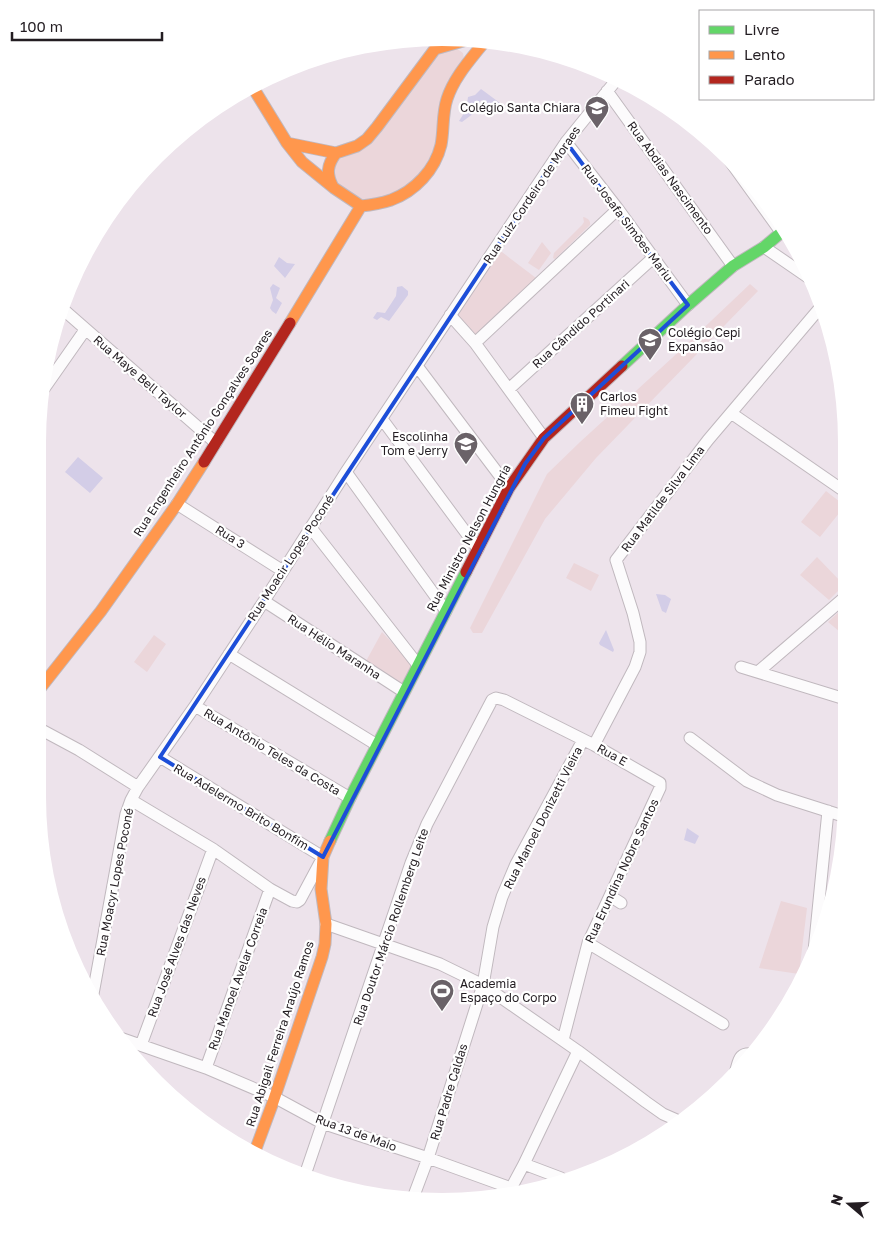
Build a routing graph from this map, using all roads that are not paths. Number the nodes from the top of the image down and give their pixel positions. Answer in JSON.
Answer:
{"nodes":[{"id":1,"x":444,"y":46,"type":"edge"},
{"id":2,"x":456,"y":47,"type":"edge"},
{"id":3,"x":480,"y":48,"type":"edge"},
{"id":4,"x":467,"y":65,"type":"junction"},
{"id":5,"x":612,"y":85,"type":"edge"},
{"id":6,"x":607,"y":91,"type":"junction"},
{"id":7,"x":256,"y":93,"type":"edge"},
{"id":8,"x":566,"y":142,"type":"junction"},
{"id":9,"x":287,"y":143,"type":"junction"},
{"id":10,"x":336,"y":153,"type":"junction"},
{"id":11,"x":334,"y":188,"type":"junction"},
{"id":12,"x":362,"y":206,"type":"junction"},
{"id":13,"x":618,"y":209,"type":"junction"},
{"id":14,"x":779,"y":235,"type":"edge"},
{"id":15,"x":764,"y":247,"type":"junction"},
{"id":16,"x":653,"y":258,"type":"junction"},
{"id":17,"x":733,"y":266,"type":"junction"},
{"id":18,"x":799,"y":271,"type":"edge"},
{"id":19,"x":688,"y":305,"type":"junction"},
{"id":20,"x":816,"y":312,"type":"edge"},
{"id":21,"x":68,"y":313,"type":"edge"},
{"id":22,"x":450,"y":315,"type":"junction"},
{"id":23,"x":85,"y":330,"type":"junction"},
{"id":24,"x":475,"y":343,"type":"junction"},
{"id":25,"x":417,"y":366,"type":"junction"},
{"id":26,"x":52,"y":377,"type":"edge"},
{"id":27,"x":509,"y":389,"type":"junction"},
{"id":28,"x":731,"y":413,"type":"junction"},
{"id":29,"x":382,"y":419,"type":"junction"},
{"id":30,"x":544,"y":438,"type":"junction"},
{"id":31,"x":216,"y":443,"type":"junction"},
{"id":32,"x":346,"y":472,"type":"junction"},
{"id":33,"x":838,"y":487,"type":"edge"},
{"id":34,"x":508,"y":488,"type":"junction"},
{"id":35,"x":176,"y":504,"type":"junction"},
{"id":36,"x":311,"y":528,"type":"junction"},
{"id":37,"x":478,"y":549,"type":"junction"},
{"id":38,"x":283,"y":571,"type":"junction"},
{"id":39,"x":264,"y":601,"type":"junction"},
{"id":40,"x":838,"y":603,"type":"edge"},
{"id":41,"x":446,"y":611,"type":"junction"},
{"id":42,"x":229,"y":654,"type":"junction"},
{"id":43,"x":418,"y":665,"type":"junction"},
{"id":44,"x":741,"y":667,"type":"dead end"},
{"id":45,"x":759,"y":672,"type":"junction"},
{"id":46,"x":46,"y":681,"type":"edge"},
{"id":47,"x":404,"y":692,"type":"junction"},
{"id":48,"x":838,"y":697,"type":"edge"},
{"id":49,"x":504,"y":700,"type":"joint"},
{"id":50,"x":195,"y":706,"type":"junction"},
{"id":51,"x":46,"y":732,"type":"edge"},
{"id":52,"x":690,"y":738,"type":"dead end"},
{"id":53,"x":583,"y":740,"type":"junction"},
{"id":54,"x":377,"y":745,"type":"junction"},
{"id":55,"x":594,"y":745,"type":"junction"},
{"id":56,"x":160,"y":757,"type":"junction"},
{"id":57,"x":138,"y":787,"type":"junction"},
{"id":58,"x":660,"y":788,"type":"joint"},
{"id":59,"x":350,"y":798,"type":"junction"},
{"id":60,"x":132,"y":800,"type":"junction"},
{"id":61,"x":828,"y":811,"type":"junction"},
{"id":62,"x":837,"y":814,"type":"edge"},
{"id":63,"x":213,"y":849,"type":"junction"},
{"id":64,"x":323,"y":857,"type":"junction"},
{"id":65,"x":270,"y":889,"type":"junction"},
{"id":66,"x":610,"y":896,"type":"junction"},
{"id":67,"x":621,"y":902,"type":"dead end"},
{"id":68,"x":326,"y":924,"type":"junction"},
{"id":69,"x":816,"y":925,"type":"edge"},
{"id":70,"x":588,"y":943,"type":"junction"},
{"id":71,"x":384,"y":945,"type":"junction"},
{"id":72,"x":483,"y":985,"type":"junction"},
{"id":73,"x":94,"y":986,"type":"edge"},
{"id":74,"x":723,"y":1024,"type":"dead end"},
{"id":75,"x":563,"y":1040,"type":"junction"},
{"id":76,"x":131,"y":1042,"type":"edge"},
{"id":77,"x":141,"y":1045,"type":"junction"},
{"id":78,"x":578,"y":1051,"type":"junction"},
{"id":79,"x":206,"y":1068,"type":"junction"},
{"id":80,"x":274,"y":1097,"type":"junction"},
{"id":81,"x":673,"y":1118,"type":"edge"},
{"id":82,"x":322,"y":1123,"type":"junction"},
{"id":83,"x":257,"y":1147,"type":"edge"},
{"id":84,"x":428,"y":1158,"type":"junction"},
{"id":85,"x":524,"y":1164,"type":"junction"},
{"id":86,"x":307,"y":1169,"type":"edge"},
{"id":87,"x":555,"y":1176,"type":"edge"},
{"id":88,"x":513,"y":1186,"type":"edge"},
{"id":89,"x":502,"y":1188,"type":"edge"},
{"id":90,"x":415,"y":1192,"type":"edge"}],
"edges":[{"from":1,"to":10,"type":"street"},
{"from":2,"to":4,"type":"street"},
{"from":3,"to":4,"type":"street"},
{"from":4,"to":12,"type":"street"},
{"from":5,"to":6,"type":"street","name":"Rua Luiz Cordeiro de Moraes"},
{"from":6,"to":8,"type":"street","name":"Rua Luiz Cordeiro de Moraes"},
{"from":6,"to":17,"type":"street","name":"Rua Abdias Nascimento"},
{"from":7,"to":9,"type":"street"},
{"from":8,"to":13,"type":"street","name":"Rua Josafa Simões Mariu"},
{"from":8,"to":22,"type":"street","name":"Rua Luiz Cordeiro de Moraes"},
{"from":9,"to":10,"type":"street"},
{"from":9,"to":11,"type":"street"},
{"from":10,"to":11,"type":"street"},
{"from":11,"to":12,"type":"street"},
{"from":12,"to":31,"type":"street","name":"Rua Engenheiro Antônio Gonçalves Soares"},
{"from":13,"to":16,"type":"street","name":"Rua Josafa Simões Mariu"},
{"from":13,"to":24,"type":"street"},
{"from":14,"to":15,"type":"street","name":"Rua Ministro Nelson Hungria"},
{"from":15,"to":17,"type":"street","name":"Rua Ministro Nelson Hungria"},
{"from":15,"to":18,"type":"street"},
{"from":16,"to":19,"type":"street","name":"Rua Josafa Simões Mariu"},
{"from":16,"to":27,"type":"street","name":"Rua Cândido Portinari"},
{"from":17,"to":19,"type":"street","name":"Rua Ministro Nelson Hungria"},
{"from":19,"to":30,"type":"street","name":"Rua Ministro Nelson Hungria"},
{"from":20,"to":28,"type":"street","name":"Rua Matilde Silva Lima"},
{"from":21,"to":23,"type":"street","name":"Rua Maye Bell Taylor"},
{"from":22,"to":24,"type":"street"},
{"from":22,"to":25,"type":"street","name":"Rua Moacir Lopes Poconé"},
{"from":23,"to":26,"type":"street"},
{"from":23,"to":31,"type":"street","name":"Rua Maye Bell Taylor"},
{"from":24,"to":27,"type":"street"},
{"from":25,"to":29,"type":"street","name":"Rua Moacir Lopes Poconé"},
{"from":25,"to":34,"type":"street"},
{"from":27,"to":30,"type":"street"},
{"from":28,"to":33,"type":"street"},
{"from":28,"to":55,"type":"street","name":"Rua Matilde Silva Lima"},
{"from":29,"to":32,"type":"street","name":"Rua Moacir Lopes Poconé"},
{"from":29,"to":37,"type":"street"},
{"from":30,"to":34,"type":"street","name":"Rua Ministro Nelson Hungria"},
{"from":31,"to":35,"type":"street","name":"Rua Engenheiro Antônio Gonçalves Soares"},
{"from":32,"to":36,"type":"street","name":"Rua Moacir Lopes Poconé"},
{"from":32,"to":41,"type":"street"},
{"from":34,"to":37,"type":"street","name":"Rua Ministro Nelson Hungria"},
{"from":35,"to":38,"type":"street","name":"Rua 3"},
{"from":35,"to":46,"type":"street","name":"Rua Engenheiro Antônio Gonçalves Soares"},
{"from":36,"to":38,"type":"street","name":"Rua Moacir Lopes Poconé"},
{"from":36,"to":43,"type":"street"},
{"from":37,"to":41,"type":"street","name":"Rua Ministro Nelson Hungria"},
{"from":38,"to":39,"type":"street","name":"Rua Moacir Lopes Poconé"},
{"from":39,"to":42,"type":"street","name":"Rua Moacir Lopes Poconé"},
{"from":39,"to":47,"type":"street","name":"Rua Hélio Maranha"},
{"from":40,"to":45,"type":"street"},
{"from":41,"to":43,"type":"street","name":"Rua Ministro Nelson Hungria"},
{"from":42,"to":50,"type":"street","name":"Rua Moacir Lopes Poconé"},
{"from":42,"to":54,"type":"street"},
{"from":43,"to":47,"type":"street","name":"Rua Ministro Nelson Hungria"},
{"from":44,"to":45,"type":"street"},
{"from":45,"to":48,"type":"street"},
{"from":47,"to":54,"type":"street","name":"Rua Ministro Nelson Hungria"},
{"from":49,"to":53,"type":"street","name":"Rua E"},
{"from":49,"to":71,"type":"street","name":"Rua Doutor Márcio Rollemberg Leite"},
{"from":50,"to":56,"type":"street","name":"Rua Moacir Lopes Poconé"},
{"from":50,"to":59,"type":"street","name":"Rua Antônio Teles da Costa"},
{"from":51,"to":57,"type":"street"},
{"from":52,"to":61,"type":"street"},
{"from":53,"to":55,"type":"street","name":"Rua E"},
{"from":53,"to":72,"type":"street","name":"Rua Manoel Donizetti Vieira"},
{"from":54,"to":59,"type":"street","name":"Rua Ministro Nelson Hungria"},
{"from":55,"to":58,"type":"street","name":"Rua E"},
{"from":56,"to":57,"type":"street","name":"Rua Moacir Lopes Poconé"},
{"from":56,"to":64,"type":"street","name":"Rua Adelermo Brito Bonfim"},
{"from":57,"to":60,"type":"street","name":"Rua Moacir Lopes Poconé"},
{"from":58,"to":66,"type":"street","name":"Rua Erundina Nobre Santos"},
{"from":59,"to":64,"type":"street","name":"Rua Ministro Nelson Hungria"},
{"from":60,"to":63,"type":"street"},
{"from":60,"to":73,"type":"street","name":"Rua Moacyr Lopes Poconé"},
{"from":61,"to":62,"type":"street"},
{"from":61,"to":69,"type":"street"},
{"from":63,"to":65,"type":"street"},
{"from":63,"to":77,"type":"street","name":"Rua José Alves das Neves"},
{"from":64,"to":65,"type":"street","name":"Rua Ministro Nelson Hungria"},
{"from":64,"to":68,"type":"street","name":"Rua Ministro Nelson Hungria"},
{"from":65,"to":79,"type":"street","name":"Rua Manoel Avelar Correia"},
{"from":66,"to":67,"type":"street"},
{"from":66,"to":70,"type":"street","name":"Rua Erundina Nobre Santos"},
{"from":68,"to":71,"type":"street"},
{"from":68,"to":80,"type":"street","name":"Rua Abigail Ferreira Araújo Ramos"},
{"from":70,"to":74,"type":"street"},
{"from":70,"to":75,"type":"street","name":"Rua Erundina Nobre Santos"},
{"from":71,"to":72,"type":"street"},
{"from":71,"to":82,"type":"street","name":"Rua Doutor Márcio Rollemberg Leite"},
{"from":72,"to":75,"type":"street"},
{"from":72,"to":84,"type":"street","name":"Rua Padre Caldas"},
{"from":75,"to":78,"type":"street"},
{"from":76,"to":77,"type":"street","name":"Rua 13 de Maio"},
{"from":77,"to":79,"type":"street","name":"Rua 13 de Maio"},
{"from":78,"to":81,"type":"street"},
{"from":78,"to":85,"type":"street"},
{"from":79,"to":80,"type":"street","name":"Rua 13 de Maio"},
{"from":80,"to":82,"type":"street","name":"Rua 13 de Maio"},
{"from":80,"to":83,"type":"street","name":"Rua Abigail Ferreira Araújo Ramos"},
{"from":82,"to":84,"type":"street","name":"Rua 13 de Maio"},
{"from":82,"to":86,"type":"street","name":"Rua Doutor Márcio Rollemberg Leite"},
{"from":84,"to":89,"type":"street","name":"Rua 13 de Maio"},
{"from":84,"to":90,"type":"street","name":"Rua Padre Caldas"},
{"from":85,"to":87,"type":"street"},
{"from":85,"to":88,"type":"street"}]}
